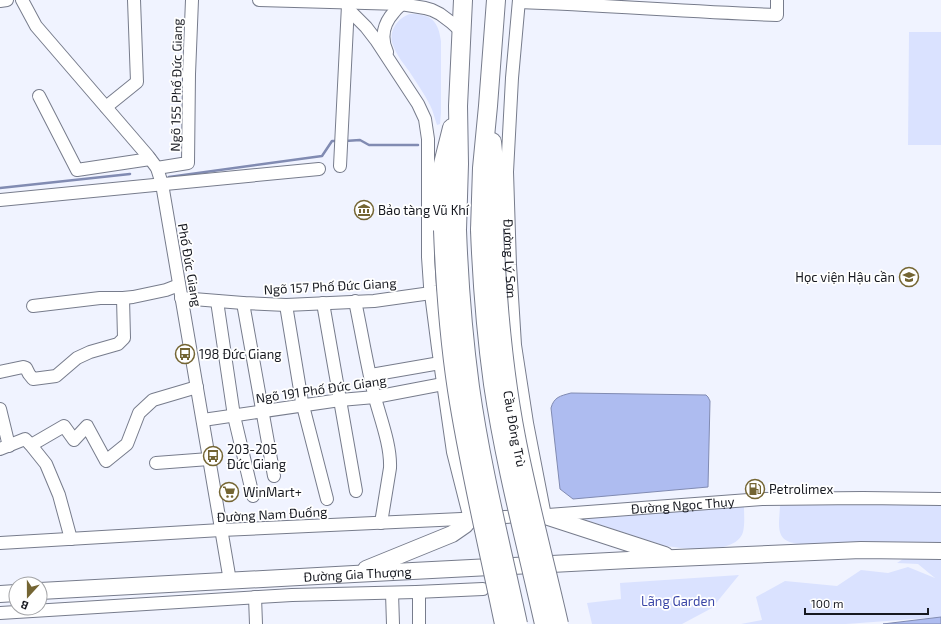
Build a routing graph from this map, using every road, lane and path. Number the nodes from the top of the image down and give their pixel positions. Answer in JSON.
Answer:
{"nodes":[{"id":1,"x":7,"y":0,"type":"edge"},
{"id":2,"x":22,"y":0,"type":"edge"},
{"id":3,"x":134,"y":0,"type":"edge"},
{"id":4,"x":192,"y":0,"type":"edge"},
{"id":5,"x":259,"y":0,"type":"edge"},
{"id":6,"x":464,"y":0,"type":"edge"},
{"id":7,"x":496,"y":0,"type":"edge"},
{"id":8,"x":777,"y":0,"type":"edge"},
{"id":9,"x":0,"y":1,"type":"edge"},
{"id":10,"x":519,"y":1,"type":"edge"},
{"id":11,"x":406,"y":2,"type":"edge"},
{"id":12,"x":543,"y":2,"type":"edge"},
{"id":13,"x":594,"y":3,"type":"edge"},
{"id":14,"x":348,"y":4,"type":"edge"},
{"id":15,"x":462,"y":32,"type":"junction"},
{"id":16,"x":401,"y":79,"type":"junction"},
{"id":17,"x":39,"y":96,"type":"dead end"},
{"id":18,"x":106,"y":107,"type":"junction"},
{"id":19,"x":153,"y":164,"type":"junction"},
{"id":20,"x":340,"y":166,"type":"dead end"},
{"id":21,"x":319,"y":168,"type":"dead end"},
{"id":22,"x":162,"y":184,"type":"junction"},
{"id":23,"x":0,"y":200,"type":"edge"},
{"id":24,"x":450,"y":230,"type":"junction"},
{"id":25,"x":487,"y":230,"type":"junction"},
{"id":26,"x":179,"y":285,"type":"junction"},
{"id":27,"x":431,"y":293,"type":"junction"},
{"id":28,"x":123,"y":298,"type":"junction"},
{"id":29,"x":181,"y":298,"type":"junction"},
{"id":30,"x":217,"y":301,"type":"junction"},
{"id":31,"x":355,"y":301,"type":"junction"},
{"id":32,"x":243,"y":303,"type":"junction"},
{"id":33,"x":323,"y":303,"type":"junction"},
{"id":34,"x":286,"y":305,"type":"junction"},
{"id":35,"x":33,"y":306,"type":"dead end"},
{"id":36,"x":440,"y":363,"type":"junction"},
{"id":37,"x":0,"y":372,"type":"edge"},
{"id":38,"x":370,"y":375,"type":"junction"},
{"id":39,"x":443,"y":384,"type":"junction"},
{"id":40,"x":197,"y":387,"type":"junction"},
{"id":41,"x":375,"y":396,"type":"junction"},
{"id":42,"x":340,"y":400,"type":"junction"},
{"id":43,"x":304,"y":406,"type":"junction"},
{"id":44,"x":0,"y":409,"type":"edge"},
{"id":45,"x":262,"y":411,"type":"junction"},
{"id":46,"x":234,"y":416,"type":"junction"},
{"id":47,"x":203,"y":420,"type":"junction"},
{"id":48,"x":2,"y":425,"type":"edge"},
{"id":49,"x":30,"y":444,"type":"junction"},
{"id":50,"x":4,"y":447,"type":"edge"},
{"id":51,"x":209,"y":459,"type":"junction"},
{"id":52,"x":156,"y":463,"type":"dead end"},
{"id":53,"x":274,"y":476,"type":"dead end"},
{"id":54,"x":356,"y":491,"type":"dead end"},
{"id":55,"x":253,"y":496,"type":"dead end"},
{"id":56,"x":327,"y":499,"type":"dead end"},
{"id":57,"x":941,"y":499,"type":"edge"},
{"id":58,"x":545,"y":516,"type":"junction"},
{"id":59,"x":470,"y":519,"type":"junction"},
{"id":60,"x":381,"y":523,"type":"junction"},
{"id":61,"x":221,"y":530,"type":"junction"},
{"id":62,"x":71,"y":539,"type":"junction"},
{"id":63,"x":0,"y":543,"type":"edge"},
{"id":64,"x":941,"y":550,"type":"edge"},
{"id":65,"x":674,"y":558,"type":"junction"},
{"id":66,"x":354,"y":574,"type":"junction"},
{"id":67,"x":230,"y":581,"type":"junction"},
{"id":68,"x":161,"y":584,"type":"junction"},
{"id":69,"x":483,"y":589,"type":"dead end"},
{"id":70,"x":48,"y":591,"type":"edge"},
{"id":71,"x":392,"y":592,"type":"junction"},
{"id":72,"x":419,"y":592,"type":"junction"},
{"id":73,"x":255,"y":597,"type":"junction"},
{"id":74,"x":163,"y":603,"type":"junction"},
{"id":75,"x":0,"y":613,"type":"edge"},
{"id":76,"x":256,"y":624,"type":"edge"},
{"id":77,"x":393,"y":624,"type":"edge"},
{"id":78,"x":419,"y":624,"type":"edge"},
{"id":79,"x":504,"y":624,"type":"edge"},
{"id":80,"x":518,"y":624,"type":"edge"},
{"id":81,"x":544,"y":624,"type":"edge"},
{"id":82,"x":559,"y":624,"type":"edge"}],
"edges":[{"from":1,"to":9,"type":"street"},
{"from":2,"to":18,"type":"street","name":"Phố Đức Giang"},
{"from":3,"to":18,"type":"street"},
{"from":4,"to":19,"type":"street","name":"Ngõ 155 Phố Đức Giang"},
{"from":5,"to":14,"type":"street"},
{"from":6,"to":15,"type":"highway"},
{"from":7,"to":25,"type":"highway"},
{"from":8,"to":13,"type":"street"},
{"from":10,"to":12,"type":"street"},
{"from":10,"to":58,"type":"street","name":"Đường Lý Sơn"},
{"from":11,"to":14,"type":"street"},
{"from":11,"to":15,"type":"street"},
{"from":11,"to":16,"type":"street"},
{"from":12,"to":13,"type":"street"},
{"from":14,"to":16,"type":"street"},
{"from":14,"to":20,"type":"street"},
{"from":15,"to":24,"type":"highway"},
{"from":16,"to":27,"type":"street"},
{"from":17,"to":19,"type":"street"},
{"from":18,"to":19,"type":"street","name":"Phố Đức Giang"},
{"from":19,"to":22,"type":"street","name":"Phố Đức Giang"},
{"from":21,"to":22,"type":"street"},
{"from":22,"to":23,"type":"street"},
{"from":22,"to":26,"type":"street","name":"Phố Đức Giang"},
{"from":24,"to":79,"type":"highway","bridge":true},
{"from":24,"to":80,"type":"highway","bridge":true},
{"from":25,"to":81,"type":"highway","name":"Cầu Đông Trù","bridge":true},
{"from":25,"to":82,"type":"highway","name":"Cầu Đông Trù","bridge":true},
{"from":26,"to":28,"type":"street"},
{"from":26,"to":29,"type":"street","name":"Phố Đức Giang"},
{"from":27,"to":31,"type":"street","name":"Ngõ 157 Phố Đức Giang"},
{"from":27,"to":36,"type":"street"},
{"from":28,"to":35,"type":"street"},
{"from":28,"to":37,"type":"street"},
{"from":29,"to":30,"type":"street","name":"Ngõ 157 Phố Đức Giang"},
{"from":29,"to":40,"type":"street","name":"Phố Đức Giang"},
{"from":30,"to":32,"type":"street","name":"Ngõ 157 Phố Đức Giang"},
{"from":30,"to":46,"type":"street"},
{"from":31,"to":33,"type":"street","name":"Ngõ 157 Phố Đức Giang"},
{"from":31,"to":38,"type":"street"},
{"from":32,"to":34,"type":"street","name":"Ngõ 157 Phố Đức Giang"},
{"from":32,"to":45,"type":"street"},
{"from":33,"to":34,"type":"street","name":"Ngõ 157 Phố Đức Giang"},
{"from":33,"to":42,"type":"street"},
{"from":34,"to":43,"type":"street"},
{"from":36,"to":38,"type":"street"},
{"from":36,"to":39,"type":"street"},
{"from":38,"to":41,"type":"street"},
{"from":39,"to":41,"type":"street","name":"Ngõ 191 Phố Đức Giang"},
{"from":39,"to":59,"type":"street"},
{"from":40,"to":47,"type":"street","name":"Phố Đức Giang"},
{"from":40,"to":49,"type":"street"},
{"from":41,"to":42,"type":"street","name":"Ngõ 191 Phố Đức Giang"},
{"from":41,"to":60,"type":"street"},
{"from":42,"to":43,"type":"street","name":"Ngõ 191 Phố Đức Giang"},
{"from":42,"to":54,"type":"street"},
{"from":43,"to":45,"type":"street","name":"Ngõ 191 Phố Đức Giang"},
{"from":43,"to":56,"type":"street"},
{"from":44,"to":48,"type":"street"},
{"from":45,"to":46,"type":"street","name":"Ngõ 191 Phố Đức Giang"},
{"from":45,"to":53,"type":"street"},
{"from":46,"to":47,"type":"street","name":"Ngõ 191 Phố Đức Giang"},
{"from":46,"to":55,"type":"street"},
{"from":47,"to":51,"type":"street","name":"Phố Đức Giang"},
{"from":48,"to":50,"type":"street"},
{"from":49,"to":50,"type":"street"},
{"from":49,"to":62,"type":"street"},
{"from":51,"to":52,"type":"street"},
{"from":51,"to":61,"type":"street","name":"Phố Đức Giang"},
{"from":57,"to":58,"type":"street","name":"Đường Ngọc Thụy"},
{"from":58,"to":59,"type":"street","name":"Đường Nam Đuống"},
{"from":58,"to":65,"type":"main road"},
{"from":59,"to":60,"type":"street","name":"Đường Nam Đuống"},
{"from":59,"to":66,"type":"main road"},
{"from":60,"to":61,"type":"street","name":"Đường Nam Đuống"},
{"from":61,"to":62,"type":"street","name":"Đường Nam Đuống"},
{"from":61,"to":67,"type":"street","name":"Phố Đức Giang"},
{"from":62,"to":63,"type":"street","name":"Đường Nam Đuống"},
{"from":64,"to":65,"type":"main road"},
{"from":65,"to":66,"type":"main road","name":"Đường Gia Thượng"},
{"from":66,"to":67,"type":"main road","name":"Đường Gia Thượng"},
{"from":67,"to":68,"type":"main road","name":"Đường Gia Thượng"},
{"from":68,"to":70,"type":"main road","name":"Đường Gia Thượng"},
{"from":68,"to":74,"type":"street"},
{"from":69,"to":72,"type":"street","name":"Đường Gia Thượng"},
{"from":71,"to":72,"type":"street","name":"Đường Gia Thượng"},
{"from":71,"to":73,"type":"street","name":"Đường Gia Thượng"},
{"from":71,"to":77,"type":"street"},
{"from":72,"to":78,"type":"street"},
{"from":73,"to":74,"type":"street","name":"Đường Gia Thượng"},
{"from":73,"to":76,"type":"street"},
{"from":74,"to":75,"type":"street","name":"Đường Gia Thượng"}]}
